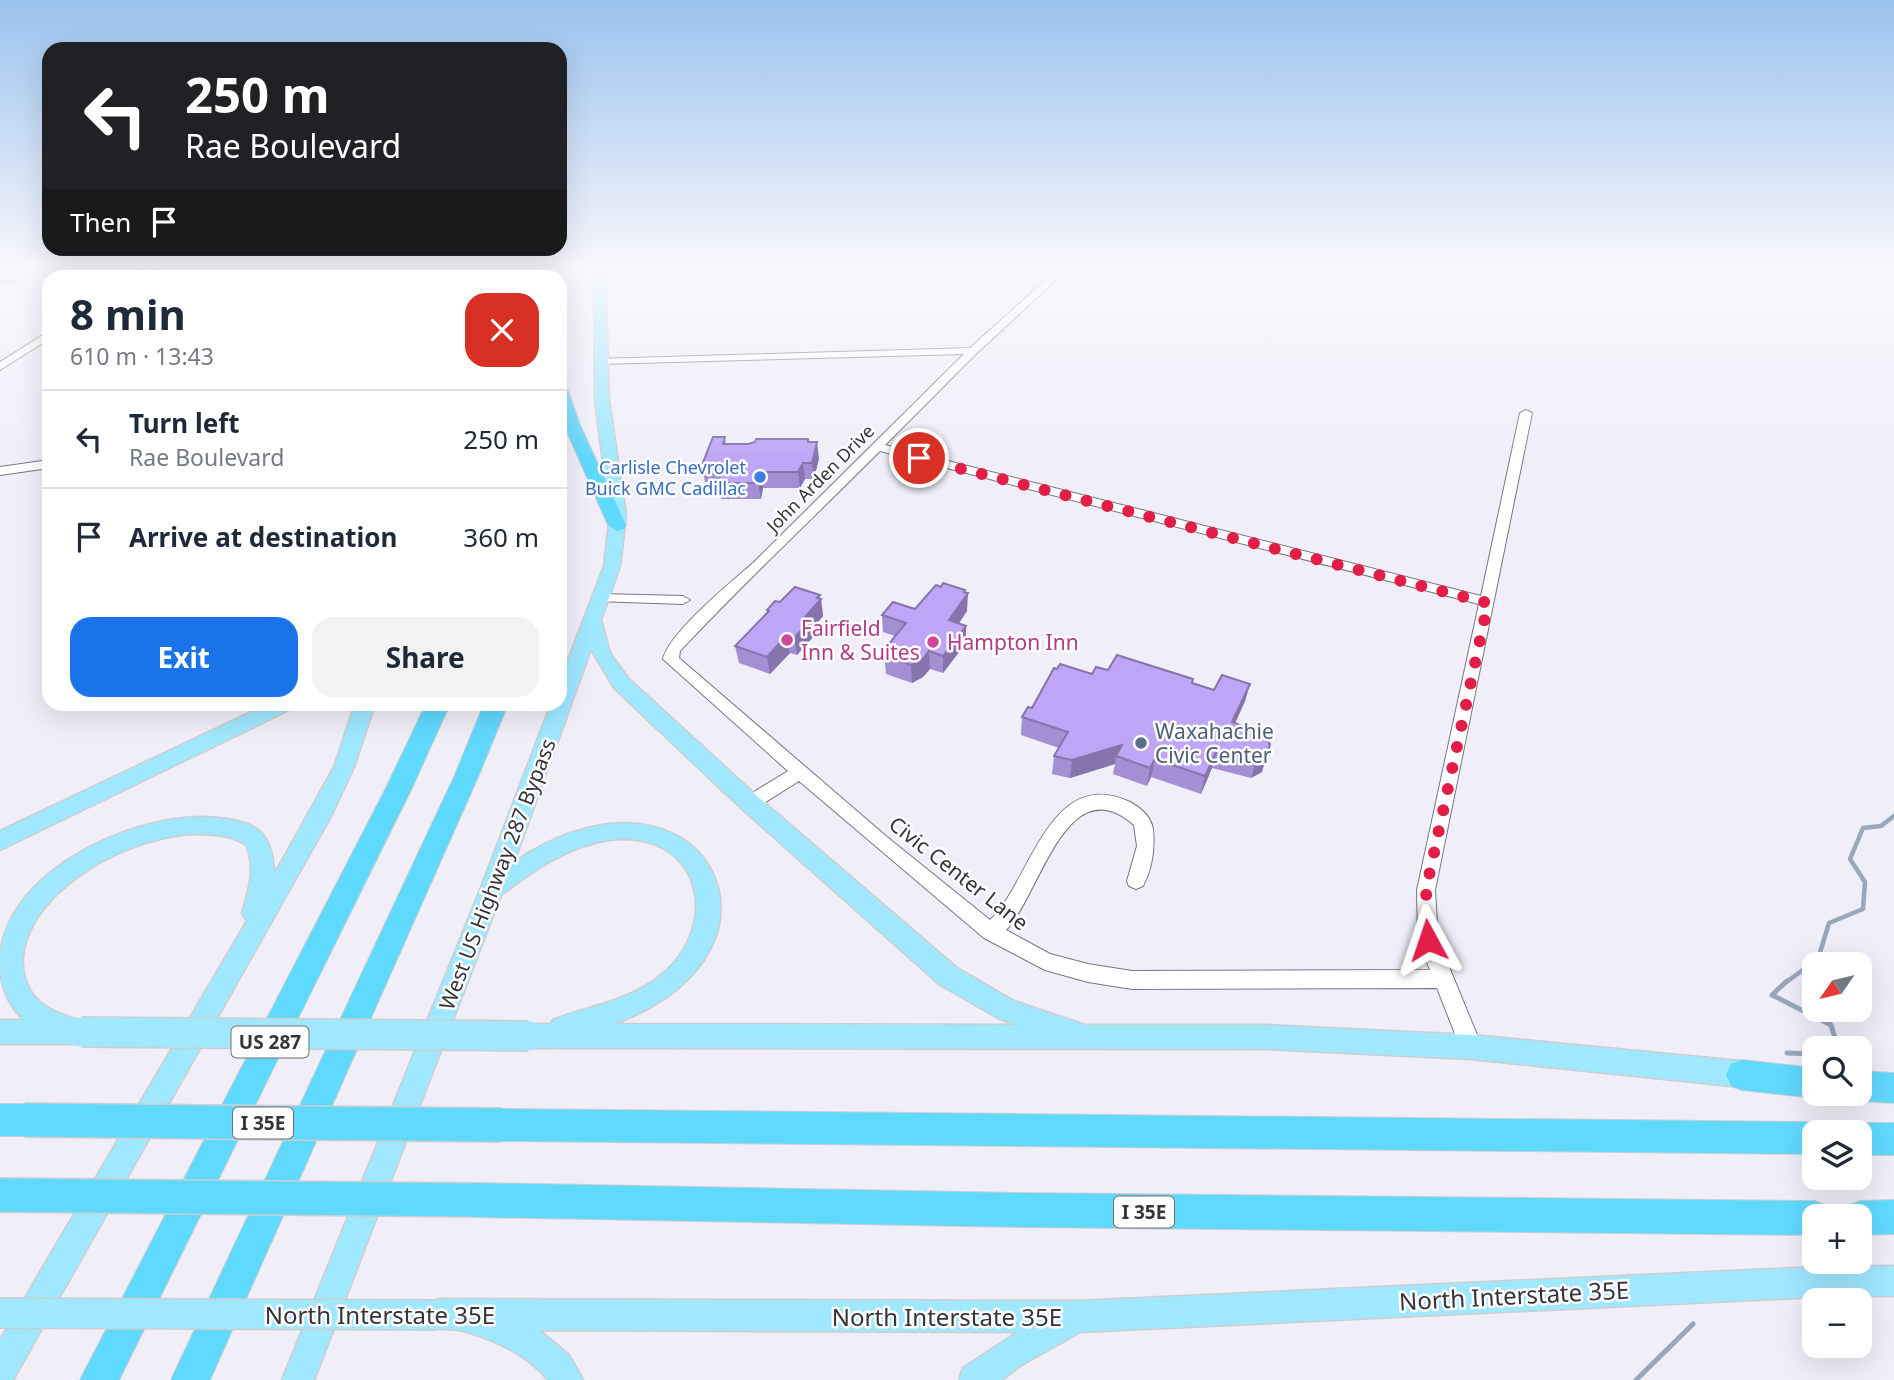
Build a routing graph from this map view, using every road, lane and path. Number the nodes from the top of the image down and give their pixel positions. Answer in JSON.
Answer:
{"nodes":[{"id":1,"x":600,"y":332,"type":"edge"},
{"id":2,"x":993,"y":332,"type":"edge"},
{"id":3,"x":42,"y":339,"type":"edge"},
{"id":4,"x":973,"y":351,"type":"junction"},
{"id":5,"x":601,"y":362,"type":"junction"},
{"id":6,"x":0,"y":367,"type":"edge"},
{"id":7,"x":567,"y":411,"type":"edge"},
{"id":8,"x":1526,"y":413,"type":"dead end"},
{"id":9,"x":878,"y":447,"type":"junction"},
{"id":10,"x":42,"y":465,"type":"edge"},
{"id":11,"x":0,"y":471,"type":"edge"},
{"id":12,"x":617,"y":525,"type":"junction"},
{"id":13,"x":723,"y":597,"type":"joint"},
{"id":14,"x":601,"y":598,"type":"junction"},
{"id":15,"x":683,"y":600,"type":"dead end"},
{"id":16,"x":1488,"y":603,"type":"junction"},
{"id":17,"x":593,"y":621,"type":"junction"},
{"id":18,"x":567,"y":690,"type":"edge"},
{"id":19,"x":269,"y":711,"type":"edge"},
{"id":20,"x":363,"y":711,"type":"edge"},
{"id":21,"x":435,"y":711,"type":"edge"},
{"id":22,"x":493,"y":711,"type":"edge"},
{"id":23,"x":559,"y":711,"type":"edge"},
{"id":24,"x":800,"y":772,"type":"junction"},
{"id":25,"x":750,"y":803,"type":"junction"},
{"id":26,"x":0,"y":841,"type":"edge"},
{"id":27,"x":1136,"y":881,"type":"dead end"},
{"id":28,"x":492,"y":890,"type":"junction"},
{"id":29,"x":991,"y":932,"type":"junction"},
{"id":30,"x":246,"y":940,"type":"junction"},
{"id":31,"x":1445,"y":979,"type":"junction"},
{"id":32,"x":0,"y":1032,"type":"edge"},
{"id":33,"x":81,"y":1032,"type":"junction"},
{"id":34,"x":528,"y":1036,"type":"junction"},
{"id":35,"x":1100,"y":1038,"type":"junction"},
{"id":36,"x":1471,"y":1047,"type":"junction"},
{"id":37,"x":1742,"y":1075,"type":"junction"},
{"id":38,"x":1802,"y":1075,"type":"edge"},
{"id":39,"x":1872,"y":1075,"type":"edge"},
{"id":40,"x":1894,"y":1076,"type":"edge"},
{"id":41,"x":1802,"y":1082,"type":"edge"},
{"id":42,"x":1872,"y":1087,"type":"edge"},
{"id":43,"x":1894,"y":1088,"type":"edge"},
{"id":44,"x":12,"y":1120,"type":"edge"},
{"id":45,"x":1802,"y":1138,"type":"edge"},
{"id":46,"x":1872,"y":1139,"type":"edge"},
{"id":47,"x":1894,"y":1139,"type":"edge"},
{"id":48,"x":0,"y":1195,"type":"edge"},
{"id":49,"x":1894,"y":1217,"type":"edge"},
{"id":50,"x":1802,"y":1218,"type":"edge"},
{"id":51,"x":1872,"y":1218,"type":"edge"},
{"id":52,"x":1894,"y":1281,"type":"edge"},
{"id":53,"x":0,"y":1313,"type":"edge"},
{"id":54,"x":450,"y":1315,"type":"junction"},
{"id":55,"x":1076,"y":1317,"type":"junction"},
{"id":56,"x":0,"y":1371,"type":"edge"},
{"id":57,"x":99,"y":1380,"type":"edge"},
{"id":58,"x":190,"y":1380,"type":"edge"},
{"id":59,"x":298,"y":1380,"type":"edge"},
{"id":60,"x":568,"y":1380,"type":"edge"},
{"id":61,"x":975,"y":1380,"type":"edge"}],
"edges":[{"from":1,"to":5,"type":"main road","name":"West US Highway 287 Bypass"},
{"from":2,"to":4,"type":"street","name":"John Arden Drive"},
{"from":3,"to":6,"type":"street"},
{"from":4,"to":5,"type":"street"},
{"from":4,"to":9,"type":"street","name":"John Arden Drive"},
{"from":5,"to":12,"type":"main road","name":"West US Highway 287 Bypass"},
{"from":7,"to":12,"type":"highway"},
{"from":8,"to":16,"type":"street"},
{"from":9,"to":13,"type":"street","name":"John Arden Drive"},
{"from":9,"to":16,"type":"street"},
{"from":10,"to":11,"type":"street"},
{"from":12,"to":14,"type":"main road","name":"West US Highway 287 Bypass"},
{"from":13,"to":24,"type":"street","name":"Civic Center Lane"},
{"from":14,"to":15,"type":"street"},
{"from":14,"to":17,"type":"main road","name":"West US Highway 287 Bypass"},
{"from":16,"to":31,"type":"street"},
{"from":17,"to":18,"type":"main road","name":"West US Highway 287 Bypass"},
{"from":17,"to":25,"type":"main road"},
{"from":19,"to":26,"type":"main road"},
{"from":20,"to":30,"type":"main road"},
{"from":21,"to":57,"type":"highway","number":"US 287"},
{"from":22,"to":58,"type":"highway","number":"US 287"},
{"from":23,"to":28,"type":"main road","name":"West US Highway 287 Bypass"},
{"from":24,"to":25,"type":"street"},
{"from":24,"to":29,"type":"street","name":"Civic Center Lane"},
{"from":25,"to":35,"type":"main road"},
{"from":27,"to":29,"type":"street"},
{"from":28,"to":34,"type":"main road"},
{"from":28,"to":59,"type":"main road","name":"West US Highway 287 Bypass"},
{"from":29,"to":31,"type":"street","name":"Civic Center Lane"},
{"from":30,"to":33,"type":"main road"},
{"from":30,"to":56,"type":"main road"},
{"from":31,"to":36,"type":"street"},
{"from":32,"to":33,"type":"main road"},
{"from":33,"to":34,"type":"main road","bridge":true},
{"from":34,"to":35,"type":"main road"},
{"from":35,"to":36,"type":"main road"},
{"from":36,"to":37,"type":"main road"},
{"from":37,"to":38,"type":"main road"},
{"from":37,"to":41,"type":"highway"},
{"from":39,"to":40,"type":"main road"},
{"from":42,"to":43,"type":"highway"},
{"from":44,"to":45,"type":"highway","number":"I 35E","bridge":true},
{"from":46,"to":47,"type":"highway"},
{"from":48,"to":50,"type":"highway","number":"I 35E","bridge":true},
{"from":49,"to":51,"type":"highway"},
{"from":52,"to":55,"type":"main road","name":"North Interstate 35E"},
{"from":53,"to":54,"type":"main road","name":"North Interstate 35E","bridge":true},
{"from":54,"to":55,"type":"main road","name":"North Interstate 35E"},
{"from":54,"to":60,"type":"main road"},
{"from":55,"to":61,"type":"main road"}]}
